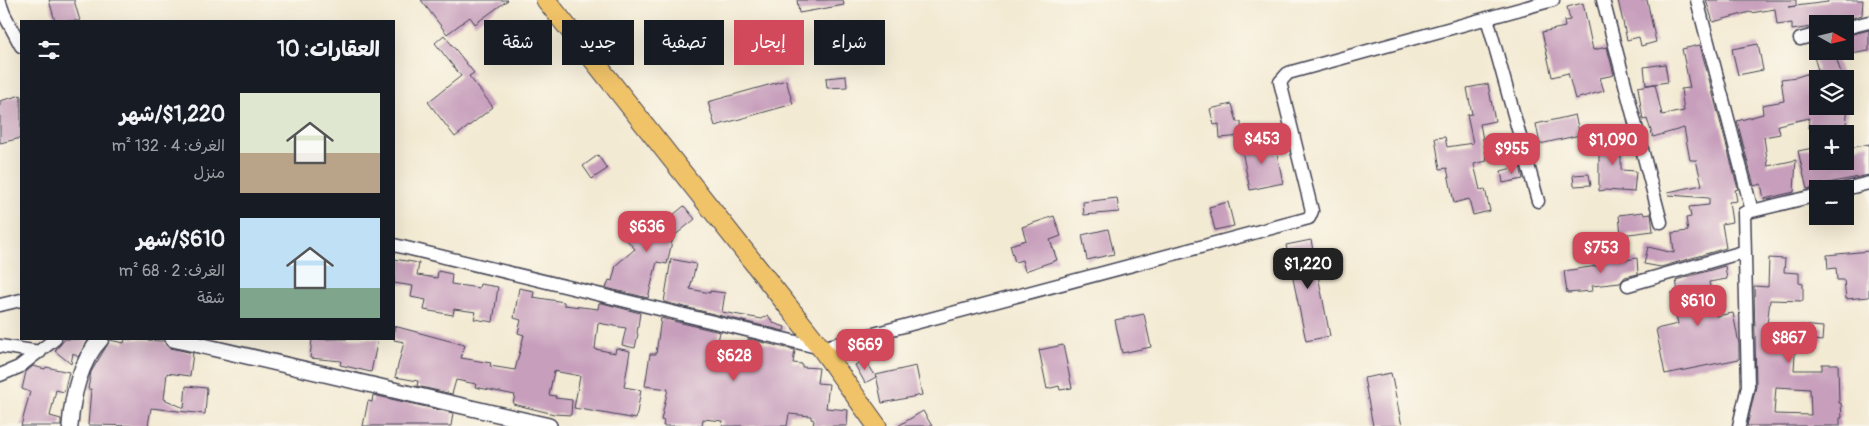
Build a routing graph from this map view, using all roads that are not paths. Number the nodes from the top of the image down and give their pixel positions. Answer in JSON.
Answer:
{"nodes":[{"id":1,"x":546,"y":0,"type":"edge"},
{"id":2,"x":1553,"y":0,"type":"edge"},
{"id":3,"x":1603,"y":0,"type":"edge"},
{"id":4,"x":1697,"y":0,"type":"edge"},
{"id":5,"x":0,"y":3,"type":"edge"},
{"id":6,"x":1487,"y":18,"type":"junction"},
{"id":7,"x":1869,"y":22,"type":"edge"},
{"id":8,"x":1854,"y":26,"type":"edge"},
{"id":9,"x":1809,"y":36,"type":"edge"},
{"id":10,"x":1800,"y":38,"type":"dead end"},
{"id":11,"x":20,"y":44,"type":"edge"},
{"id":12,"x":1869,"y":183,"type":"edge"},
{"id":13,"x":1854,"y":187,"type":"edge"},
{"id":14,"x":1809,"y":197,"type":"edge"},
{"id":15,"x":1538,"y":201,"type":"dead end"},
{"id":16,"x":1752,"y":211,"type":"junction"},
{"id":17,"x":1661,"y":222,"type":"dead end"},
{"id":18,"x":395,"y":245,"type":"edge"},
{"id":19,"x":1744,"y":252,"type":"junction"},
{"id":20,"x":1628,"y":285,"type":"dead end"},
{"id":21,"x":20,"y":300,"type":"edge"},
{"id":22,"x":0,"y":305,"type":"edge"},
{"id":23,"x":54,"y":340,"type":"edge"},
{"id":24,"x":100,"y":340,"type":"edge"},
{"id":25,"x":177,"y":340,"type":"edge"},
{"id":26,"x":0,"y":346,"type":"edge"},
{"id":27,"x":821,"y":348,"type":"junction"},
{"id":28,"x":40,"y":352,"type":"junction"},
{"id":29,"x":0,"y":376,"type":"edge"},
{"id":30,"x":70,"y":426,"type":"edge"},
{"id":31,"x":549,"y":426,"type":"edge"},
{"id":32,"x":876,"y":426,"type":"edge"},
{"id":33,"x":1740,"y":426,"type":"edge"}],
"edges":[{"from":1,"to":27,"type":"main road"},
{"from":2,"to":6,"type":"street"},
{"from":3,"to":17,"type":"street"},
{"from":4,"to":16,"type":"street"},
{"from":5,"to":11,"type":"street"},
{"from":6,"to":15,"type":"street"},
{"from":6,"to":27,"type":"street"},
{"from":7,"to":8,"type":"street"},
{"from":9,"to":10,"type":"street"},
{"from":12,"to":13,"type":"street"},
{"from":14,"to":16,"type":"street"},
{"from":16,"to":19,"type":"street"},
{"from":18,"to":27,"type":"street"},
{"from":19,"to":20,"type":"street"},
{"from":19,"to":33,"type":"street"},
{"from":21,"to":22,"type":"street"},
{"from":23,"to":28,"type":"street"},
{"from":24,"to":30,"type":"street"},
{"from":25,"to":31,"type":"street"},
{"from":26,"to":28,"type":"street"},
{"from":27,"to":32,"type":"main road"},
{"from":28,"to":29,"type":"street"}]}
